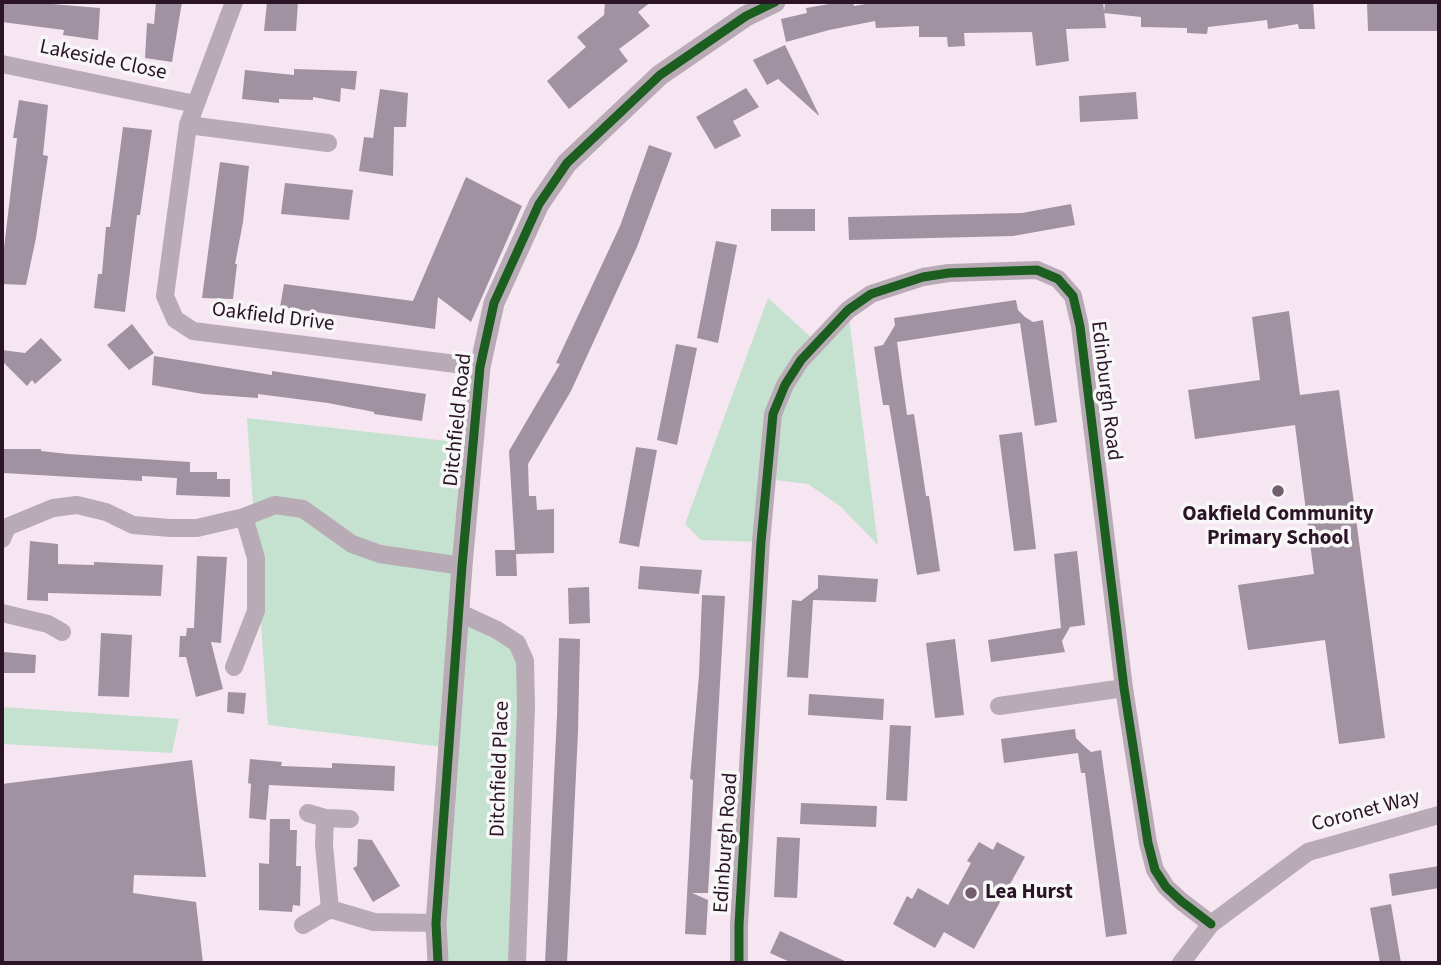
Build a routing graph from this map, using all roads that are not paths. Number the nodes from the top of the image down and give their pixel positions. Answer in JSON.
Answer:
{"nodes":[{"id":1,"x":234,"y":2,"type":"edge"},
{"id":2,"x":775,"y":2,"type":"edge"},
{"id":3,"x":2,"y":64,"type":"edge"},
{"id":4,"x":195,"y":104,"type":"junction"},
{"id":5,"x":188,"y":125,"type":"junction"},
{"id":6,"x":328,"y":143,"type":"dead end"},
{"id":7,"x":480,"y":367,"type":"junction"},
{"id":8,"x":244,"y":517,"type":"junction"},
{"id":9,"x":4,"y":530,"type":"edge"},
{"id":10,"x":462,"y":566,"type":"junction"},
{"id":11,"x":2,"y":613,"type":"edge"},
{"id":12,"x":460,"y":613,"type":"junction"},
{"id":13,"x":62,"y":632,"type":"dead end"},
{"id":14,"x":233,"y":667,"type":"dead end"},
{"id":15,"x":1124,"y":688,"type":"junction"},
{"id":16,"x":999,"y":706,"type":"dead end"},
{"id":17,"x":1439,"y":815,"type":"edge"},
{"id":18,"x":350,"y":819,"type":"dead end"},
{"id":19,"x":330,"y":909,"type":"junction"},
{"id":20,"x":436,"y":923,"type":"junction"},
{"id":21,"x":303,"y":925,"type":"dead end"},
{"id":22,"x":1211,"y":925,"type":"junction"},
{"id":23,"x":438,"y":963,"type":"edge"},
{"id":24,"x":517,"y":963,"type":"edge"},
{"id":25,"x":739,"y":963,"type":"edge"},
{"id":26,"x":1181,"y":963,"type":"edge"}],
"edges":[{"from":1,"to":4,"type":"street","name":"Oakfield Drive"},
{"from":2,"to":7,"type":"street","name":"Ditchfield Road"},
{"from":3,"to":4,"type":"street","name":"Lakeside Close"},
{"from":4,"to":5,"type":"street","name":"Oakfield Drive"},
{"from":5,"to":6,"type":"street"},
{"from":5,"to":7,"type":"street","name":"Oakfield Drive"},
{"from":7,"to":10,"type":"street","name":"Ditchfield Road"},
{"from":8,"to":9,"type":"street"},
{"from":8,"to":10,"type":"street"},
{"from":8,"to":14,"type":"street"},
{"from":10,"to":12,"type":"street","name":"Ditchfield Road"},
{"from":11,"to":13,"type":"street"},
{"from":12,"to":20,"type":"street","name":"Ditchfield Road"},
{"from":12,"to":24,"type":"street","name":"Ditchfield Place"},
{"from":15,"to":16,"type":"street"},
{"from":15,"to":22,"type":"street","name":"Edinburgh Road"},
{"from":15,"to":25,"type":"street","name":"Edinburgh Road"},
{"from":17,"to":22,"type":"street","name":"Coronet Way"},
{"from":18,"to":19,"type":"street"},
{"from":19,"to":20,"type":"street"},
{"from":19,"to":21,"type":"street"},
{"from":20,"to":23,"type":"street","name":"Ditchfield Road"},
{"from":22,"to":26,"type":"street","name":"Coronet Way"}]}
